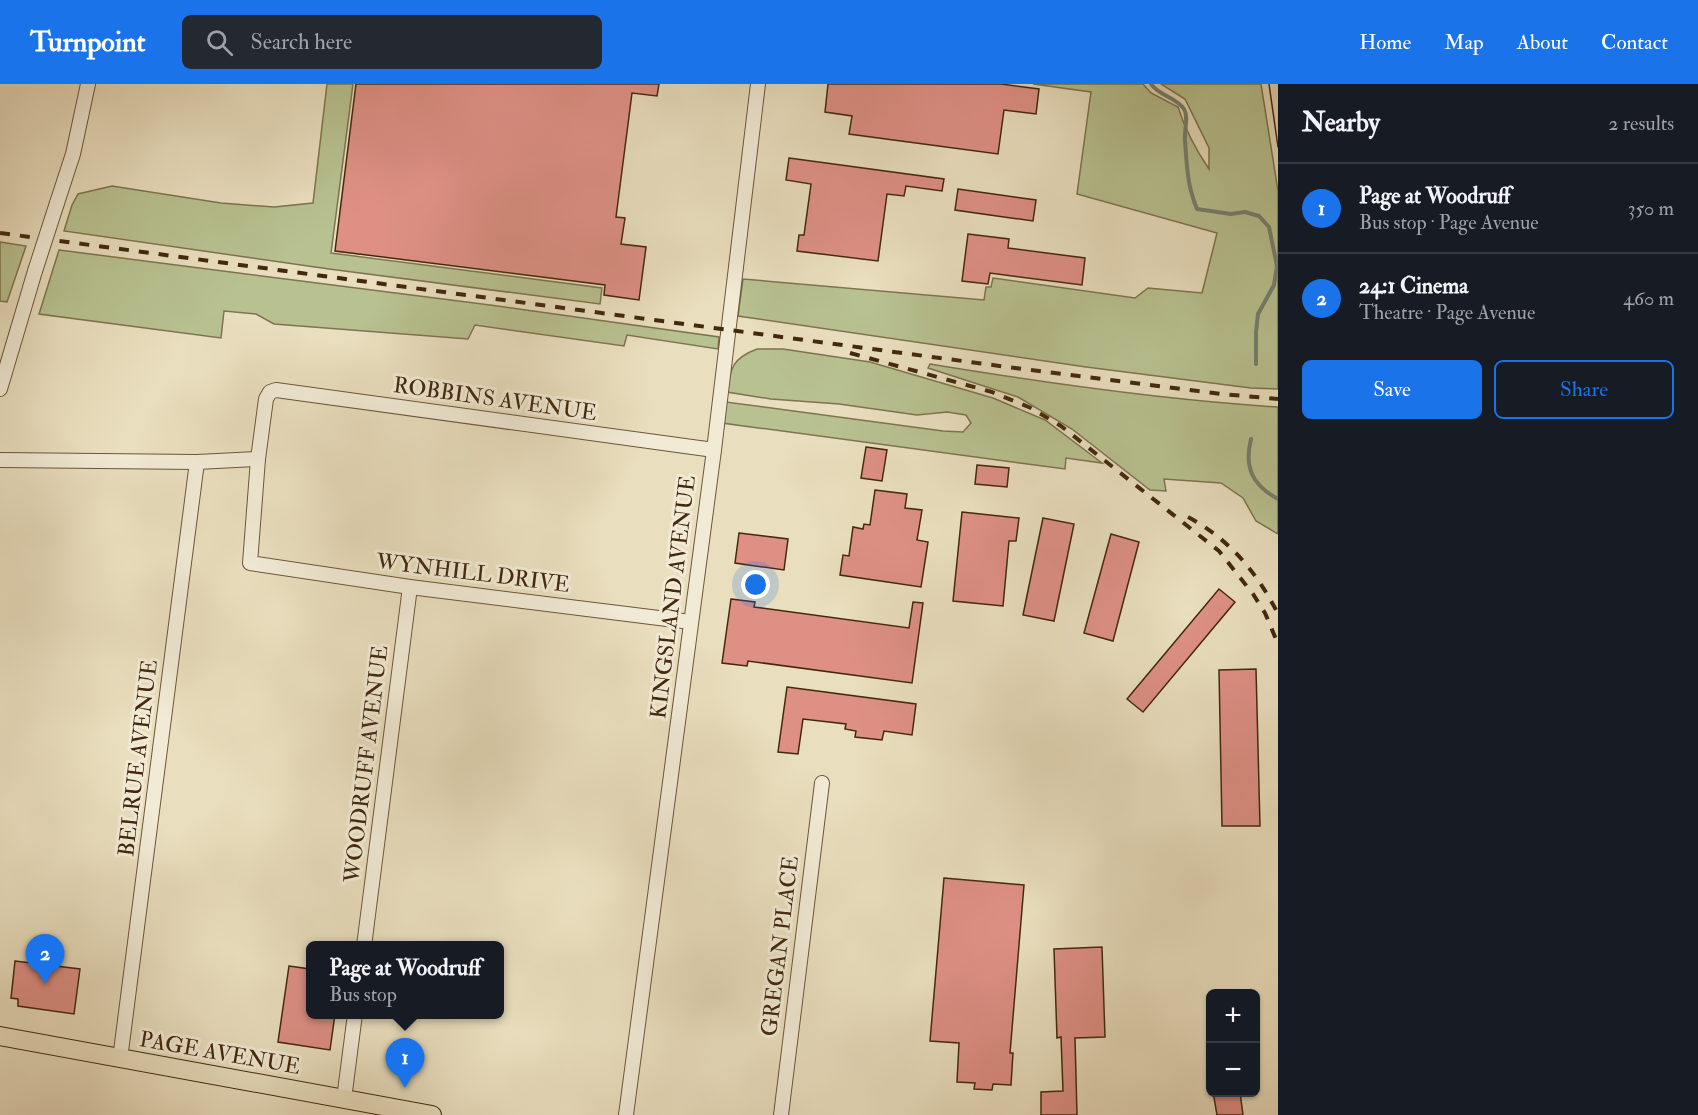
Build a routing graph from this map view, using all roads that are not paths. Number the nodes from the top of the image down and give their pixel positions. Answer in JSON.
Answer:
{"nodes":[{"id":1,"x":88,"y":84,"type":"edge"},
{"id":2,"x":758,"y":84,"type":"edge"},
{"id":3,"x":0,"y":389,"type":"edge"},
{"id":4,"x":714,"y":450,"type":"junction"},
{"id":5,"x":258,"y":459,"type":"junction"},
{"id":6,"x":0,"y":460,"type":"edge"},
{"id":7,"x":197,"y":462,"type":"junction"},
{"id":8,"x":410,"y":587,"type":"junction"},
{"id":9,"x":691,"y":622,"type":"junction"},
{"id":10,"x":822,"y":783,"type":"dead end"},
{"id":11,"x":365,"y":941,"type":"edge"},
{"id":12,"x":354,"y":1019,"type":"edge"},
{"id":13,"x":0,"y":1036,"type":"edge"},
{"id":14,"x":120,"y":1059,"type":"junction"},
{"id":15,"x":344,"y":1099,"type":"junction"},
{"id":16,"x":432,"y":1115,"type":"edge"},
{"id":17,"x":626,"y":1115,"type":"edge"},
{"id":18,"x":781,"y":1115,"type":"edge"}],
"edges":[{"from":1,"to":3,"type":"street","bridge":true},
{"from":2,"to":4,"type":"street","name":"KINGSLAND AVENUE"},
{"from":4,"to":5,"type":"street","name":"ROBBINS AVENUE"},
{"from":4,"to":9,"type":"street","name":"KINGSLAND AVENUE"},
{"from":5,"to":7,"type":"street"},
{"from":5,"to":8,"type":"street","name":"WYNHILL DRIVE"},
{"from":6,"to":7,"type":"street"},
{"from":7,"to":14,"type":"street","name":"BELRUE AVENUE"},
{"from":8,"to":9,"type":"street","name":"WYNHILL DRIVE"},
{"from":8,"to":11,"type":"street","name":"WOODRUFF AVENUE"},
{"from":9,"to":17,"type":"street","name":"KINGSLAND AVENUE"},
{"from":10,"to":18,"type":"street","name":"GREGAN PLACE"},
{"from":12,"to":15,"type":"street"},
{"from":13,"to":14,"type":"main road","name":"PAGE AVENUE"},
{"from":14,"to":15,"type":"main road","name":"PAGE AVENUE"},
{"from":15,"to":16,"type":"main road","name":"PAGE AVENUE"}]}
